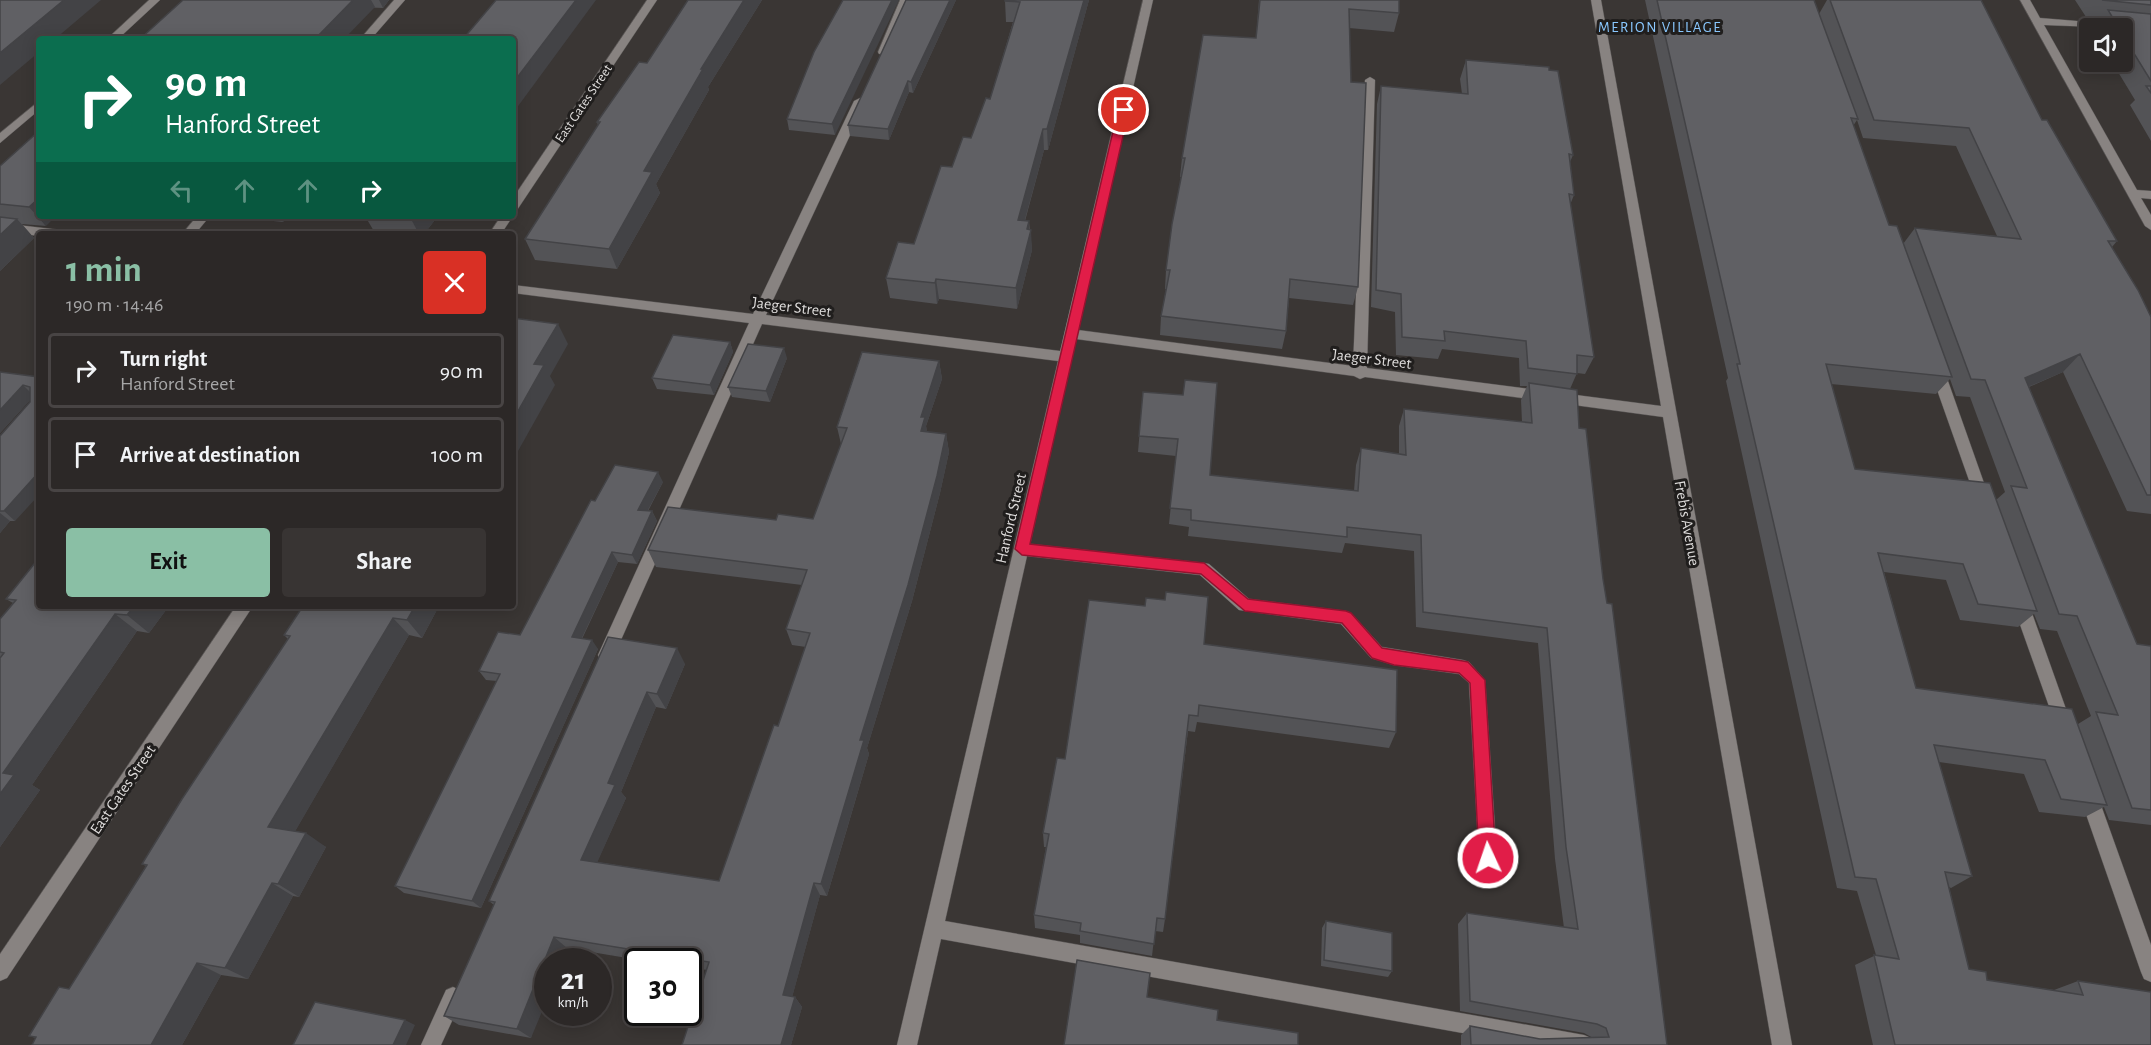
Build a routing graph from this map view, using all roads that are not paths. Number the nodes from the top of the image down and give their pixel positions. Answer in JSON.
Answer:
{"nodes":[{"id":1,"x":155,"y":0,"type":"edge"},
{"id":2,"x":400,"y":0,"type":"edge"},
{"id":3,"x":652,"y":0,"type":"edge"},
{"id":4,"x":905,"y":0,"type":"edge"},
{"id":5,"x":1148,"y":0,"type":"edge"},
{"id":6,"x":1596,"y":0,"type":"edge"},
{"id":7,"x":2025,"y":0,"type":"edge"},
{"id":8,"x":2036,"y":21,"type":"junction"},
{"id":9,"x":2151,"y":30,"type":"edge"},
{"id":10,"x":115,"y":36,"type":"edge"},
{"id":11,"x":367,"y":36,"type":"edge"},
{"id":12,"x":874,"y":70,"type":"edge"},
{"id":13,"x":1370,"y":80,"type":"dead end"},
{"id":14,"x":864,"y":91,"type":"edge"},
{"id":15,"x":36,"y":107,"type":"edge"},
{"id":16,"x":0,"y":139,"type":"edge"},
{"id":17,"x":2133,"y":193,"type":"junction"},
{"id":18,"x":2151,"y":195,"type":"edge"},
{"id":19,"x":516,"y":203,"type":"edge"},
{"id":20,"x":201,"y":219,"type":"edge"},
{"id":21,"x":0,"y":226,"type":"edge"},
{"id":22,"x":2151,"y":226,"type":"edge"},
{"id":23,"x":38,"y":231,"type":"edge"},
{"id":24,"x":191,"y":231,"type":"edge"},
{"id":25,"x":516,"y":289,"type":"edge"},
{"id":26,"x":757,"y":319,"type":"junction"},
{"id":27,"x":1072,"y":334,"type":"junction"},
{"id":28,"x":1930,"y":350,"type":"edge"},
{"id":29,"x":1066,"y":357,"type":"junction"},
{"id":30,"x":1360,"y":374,"type":"junction"},
{"id":31,"x":1668,"y":412,"type":"junction"},
{"id":32,"x":1990,"y":520,"type":"edge"},
{"id":33,"x":1022,"y":549,"type":"junction"},
{"id":34,"x":2015,"y":588,"type":"edge"},
{"id":35,"x":243,"y":609,"type":"edge"},
{"id":36,"x":602,"y":665,"type":"edge"},
{"id":37,"x":2071,"y":746,"type":"edge"},
{"id":38,"x":2083,"y":780,"type":"edge"},
{"id":39,"x":1488,"y":858,"type":"dead end"},
{"id":40,"x":934,"y":928,"type":"junction"},
{"id":41,"x":0,"y":971,"type":"edge"},
{"id":42,"x":2151,"y":972,"type":"edge"},
{"id":43,"x":460,"y":980,"type":"edge"},
{"id":44,"x":431,"y":1045,"type":"edge"},
{"id":45,"x":907,"y":1045,"type":"edge"},
{"id":46,"x":1584,"y":1045,"type":"edge"},
{"id":47,"x":1782,"y":1045,"type":"edge"}],
"edges":[{"from":1,"to":10,"type":"street"},
{"from":2,"to":11,"type":"street"},
{"from":3,"to":19,"type":"street","name":"East Gates Street"},
{"from":4,"to":12,"type":"street"},
{"from":5,"to":27,"type":"street","name":"Hanford Street"},
{"from":6,"to":31,"type":"street","name":"Frebis Avenue"},
{"from":7,"to":8,"type":"street"},
{"from":8,"to":9,"type":"street"},
{"from":8,"to":17,"type":"street"},
{"from":13,"to":30,"type":"street"},
{"from":14,"to":26,"type":"street"},
{"from":15,"to":16,"type":"street"},
{"from":17,"to":18,"type":"street"},
{"from":17,"to":22,"type":"street"},
{"from":20,"to":24,"type":"street"},
{"from":21,"to":23,"type":"street"},
{"from":25,"to":26,"type":"street","name":"Jaeger Street"},
{"from":26,"to":29,"type":"street","name":"Jaeger Street"},
{"from":26,"to":36,"type":"street"},
{"from":27,"to":29,"type":"street","name":"Hanford Street"},
{"from":27,"to":30,"type":"street","name":"Jaeger Street"},
{"from":28,"to":32,"type":"street"},
{"from":29,"to":33,"type":"street","name":"Hanford Street"},
{"from":30,"to":31,"type":"street","name":"Jaeger Street"},
{"from":31,"to":47,"type":"street","name":"Frebis Avenue"},
{"from":33,"to":39,"type":"street"},
{"from":33,"to":40,"type":"street","name":"Hanford Street"},
{"from":34,"to":37,"type":"street"},
{"from":35,"to":41,"type":"street","name":"East Gates Street"},
{"from":38,"to":42,"type":"street"},
{"from":40,"to":45,"type":"street","name":"Hanford Street"},
{"from":40,"to":46,"type":"street"},
{"from":43,"to":44,"type":"street"}]}
